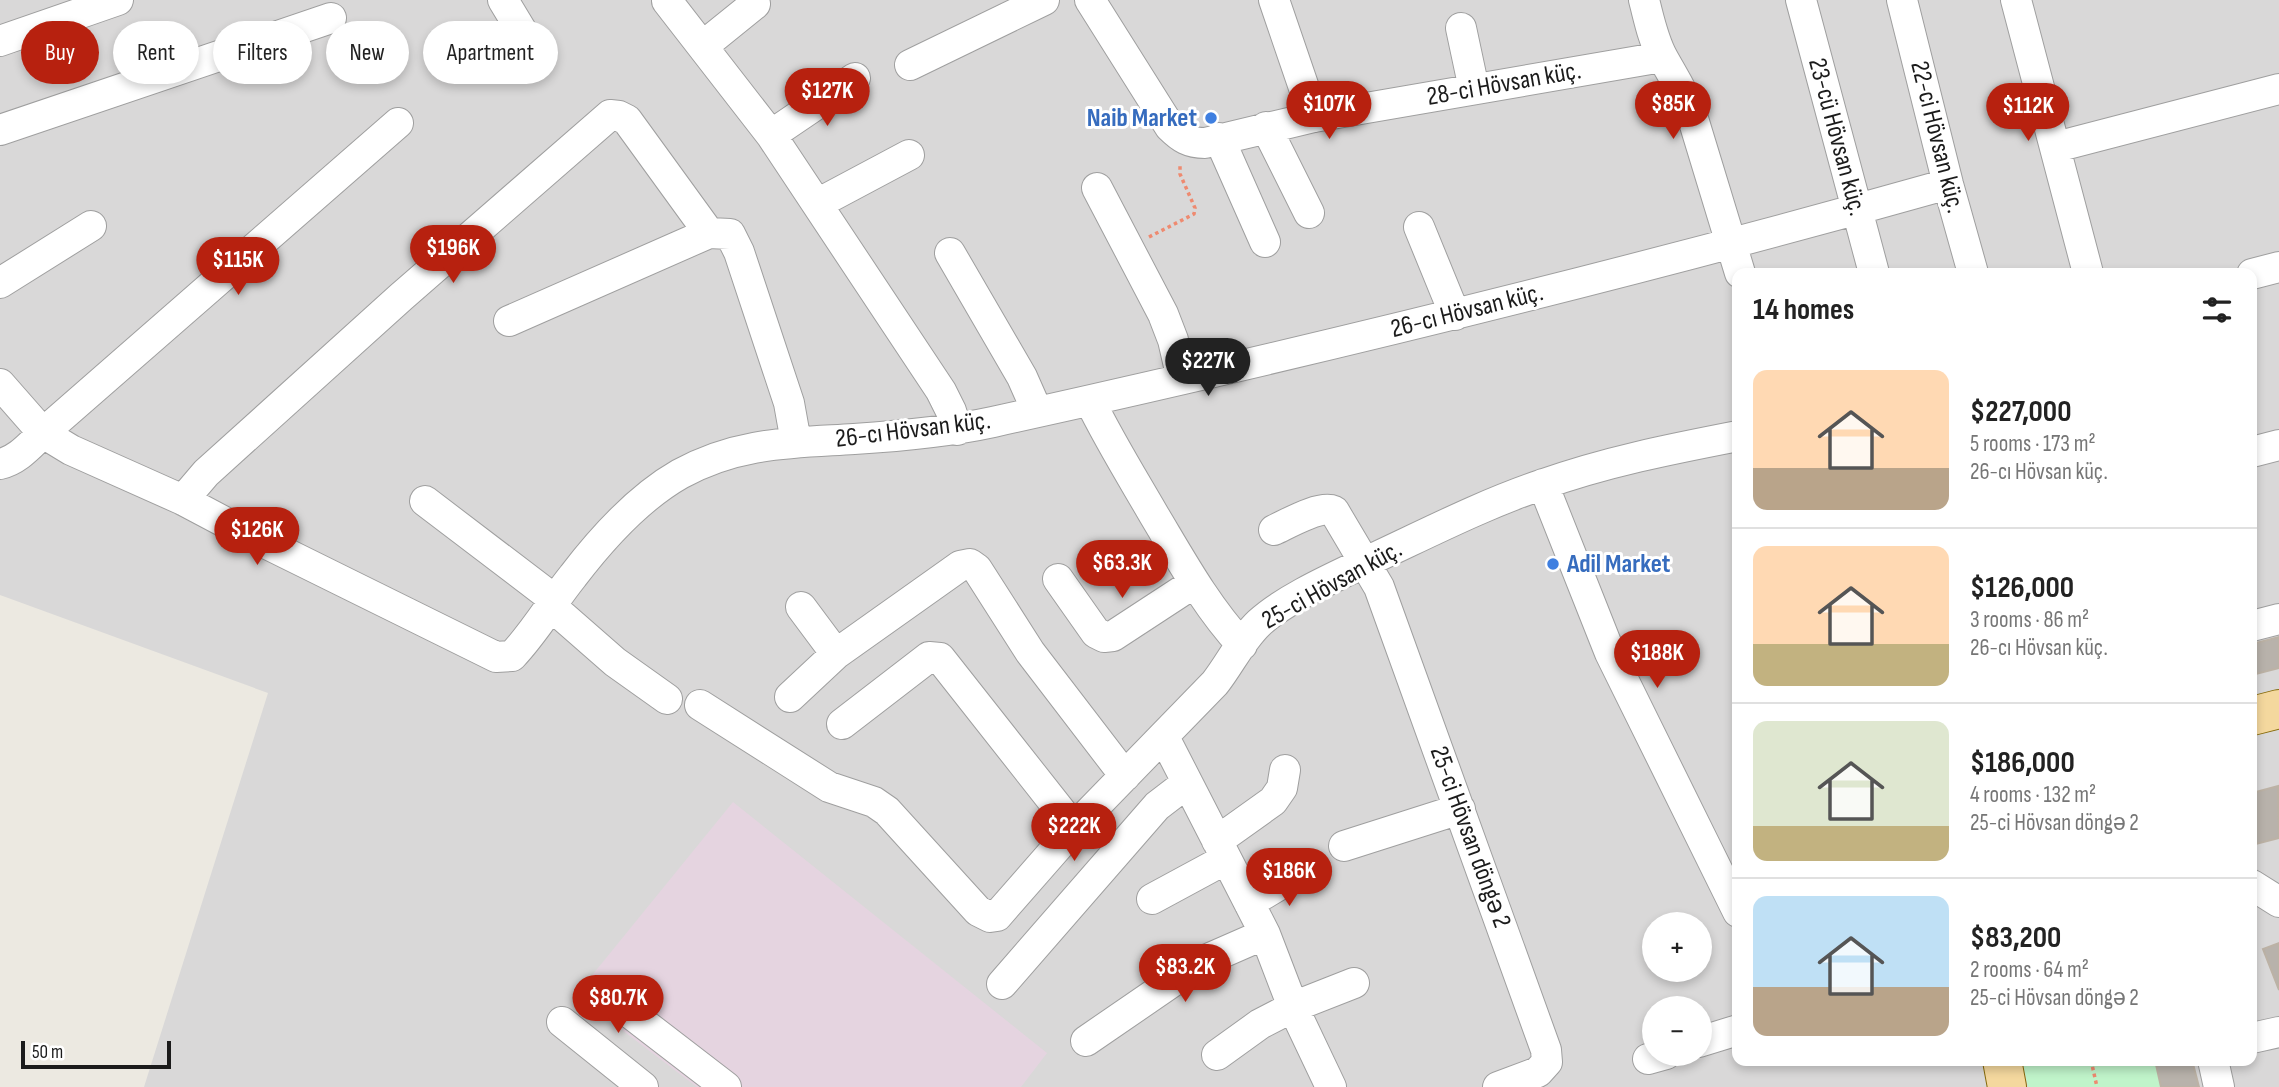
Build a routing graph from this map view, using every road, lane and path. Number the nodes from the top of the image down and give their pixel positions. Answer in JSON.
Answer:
{"nodes":[{"id":1,"x":118,"y":0,"type":"edge"},
{"id":2,"x":503,"y":0,"type":"edge"},
{"id":3,"x":1044,"y":0,"type":"edge"},
{"id":4,"x":1090,"y":0,"type":"edge"},
{"id":5,"x":1274,"y":0,"type":"edge"},
{"id":6,"x":1644,"y":0,"type":"edge"},
{"id":7,"x":1801,"y":0,"type":"edge"},
{"id":8,"x":1902,"y":0,"type":"edge"},
{"id":9,"x":2016,"y":0,"type":"edge"},
{"id":10,"x":667,"y":1,"type":"edge"},
{"id":11,"x":755,"y":4,"type":"dead end"},
{"id":12,"x":331,"y":18,"type":"dead end"},
{"id":13,"x":516,"y":21,"type":"edge"},
{"id":14,"x":1461,"y":28,"type":"dead end"},
{"id":15,"x":0,"y":41,"type":"edge"},
{"id":16,"x":703,"y":46,"type":"junction"},
{"id":17,"x":1662,"y":57,"type":"junction"},
{"id":18,"x":910,"y":65,"type":"dead end"},
{"id":19,"x":855,"y":79,"type":"dead end"},
{"id":20,"x":1474,"y":89,"type":"junction"},
{"id":21,"x":2279,"y":89,"type":"edge"},
{"id":22,"x":1314,"y":117,"type":"junction"},
{"id":23,"x":398,"y":123,"type":"dead end"},
{"id":24,"x":1266,"y":127,"type":"junction"},
{"id":25,"x":0,"y":130,"type":"edge"},
{"id":26,"x":771,"y":135,"type":"junction"},
{"id":27,"x":1205,"y":141,"type":"junction"},
{"id":28,"x":2056,"y":147,"type":"junction"},
{"id":29,"x":909,"y":155,"type":"dead end"},
{"id":30,"x":1948,"y":184,"type":"junction"},
{"id":31,"x":1097,"y":188,"type":"dead end"},
{"id":32,"x":817,"y":204,"type":"junction"},
{"id":33,"x":1857,"y":210,"type":"junction"},
{"id":34,"x":1309,"y":213,"type":"dead end"},
{"id":35,"x":91,"y":226,"type":"dead end"},
{"id":36,"x":1419,"y":227,"type":"dead end"},
{"id":37,"x":709,"y":233,"type":"junction"},
{"id":38,"x":1265,"y":243,"type":"dead end"},
{"id":39,"x":1732,"y":244,"type":"junction"},
{"id":40,"x":1128,"y":247,"type":"junction"},
{"id":41,"x":950,"y":253,"type":"dead end"},
{"id":42,"x":2279,"y":267,"type":"edge"},
{"id":43,"x":1739,"y":268,"type":"edge"},
{"id":44,"x":1873,"y":268,"type":"edge"},
{"id":45,"x":1972,"y":268,"type":"edge"},
{"id":46,"x":2087,"y":268,"type":"edge"},
{"id":47,"x":2257,"y":273,"type":"edge"},
{"id":48,"x":0,"y":283,"type":"edge"},
{"id":49,"x":1455,"y":315,"type":"junction"},
{"id":50,"x":509,"y":321,"type":"dead end"},
{"id":51,"x":1182,"y":379,"type":"junction"},
{"id":52,"x":0,"y":384,"type":"edge"},
{"id":53,"x":1090,"y":401,"type":"junction"},
{"id":54,"x":1037,"y":411,"type":"junction"},
{"id":55,"x":957,"y":430,"type":"junction"},
{"id":56,"x":43,"y":433,"type":"junction"},
{"id":57,"x":1732,"y":437,"type":"edge"},
{"id":58,"x":796,"y":442,"type":"junction"},
{"id":59,"x":2279,"y":445,"type":"edge"},
{"id":60,"x":2257,"y":451,"type":"edge"},
{"id":61,"x":0,"y":464,"type":"edge"},
{"id":62,"x":1543,"y":484,"type":"junction"},
{"id":63,"x":183,"y":499,"type":"junction"},
{"id":64,"x":425,"y":501,"type":"dead end"},
{"id":65,"x":1274,"y":530,"type":"dead end"},
{"id":66,"x":1365,"y":563,"type":"junction"},
{"id":67,"x":1058,"y":579,"type":"dead end"},
{"id":68,"x":1194,"y":583,"type":"junction"},
{"id":69,"x":553,"y":603,"type":"junction"},
{"id":70,"x":801,"y":607,"type":"dead end"},
{"id":71,"x":2279,"y":619,"type":"edge"},
{"id":72,"x":2257,"y":625,"type":"edge"},
{"id":73,"x":1242,"y":645,"type":"junction"},
{"id":74,"x":836,"y":654,"type":"junction"},
{"id":75,"x":790,"y":697,"type":"dead end"},
{"id":76,"x":667,"y":699,"type":"dead end"},
{"id":77,"x":700,"y":705,"type":"dead end"},
{"id":78,"x":2279,"y":709,"type":"edge"},
{"id":79,"x":2257,"y":715,"type":"edge"},
{"id":80,"x":842,"y":724,"type":"dead end"},
{"id":81,"x":1164,"y":737,"type":"junction"},
{"id":82,"x":1285,"y":770,"type":"dead end"},
{"id":83,"x":1125,"y":776,"type":"junction"},
{"id":84,"x":1187,"y":783,"type":"junction"},
{"id":85,"x":1460,"y":809,"type":"junction"},
{"id":86,"x":1074,"y":828,"type":"junction"},
{"id":87,"x":1344,"y":846,"type":"dead end"},
{"id":88,"x":1222,"y":850,"type":"junction"},
{"id":89,"x":1304,"y":870,"type":"dead end"},
{"id":90,"x":2257,"y":888,"type":"edge"},
{"id":91,"x":1152,"y":899,"type":"dead end"},
{"id":92,"x":1732,"y":900,"type":"edge"},
{"id":93,"x":2279,"y":902,"type":"edge"},
{"id":94,"x":1249,"y":903,"type":"junction"},
{"id":95,"x":1265,"y":934,"type":"junction"},
{"id":96,"x":1354,"y":983,"type":"dead end"},
{"id":97,"x":1002,"y":985,"type":"dead end"},
{"id":98,"x":604,"y":992,"type":"dead end"},
{"id":99,"x":1293,"y":1007,"type":"junction"},
{"id":100,"x":562,"y":1022,"type":"dead end"},
{"id":101,"x":1732,"y":1032,"type":"edge"},
{"id":102,"x":1712,"y":1038,"type":"edge"},
{"id":103,"x":1086,"y":1041,"type":"dead end"},
{"id":104,"x":1217,"y":1055,"type":"dead end"},
{"id":105,"x":2003,"y":1066,"type":"edge"},
{"id":106,"x":2092,"y":1066,"type":"edge"},
{"id":107,"x":2214,"y":1066,"type":"edge"},
{"id":108,"x":643,"y":1087,"type":"edge"},
{"id":109,"x":726,"y":1087,"type":"edge"},
{"id":110,"x":1331,"y":1087,"type":"edge"},
{"id":111,"x":1498,"y":1087,"type":"edge"},
{"id":112,"x":2007,"y":1087,"type":"edge"},
{"id":113,"x":2097,"y":1087,"type":"edge"},
{"id":114,"x":2219,"y":1087,"type":"edge"}],
"edges":[{"from":1,"to":15,"type":"street"},
{"from":2,"to":13,"type":"street"},
{"from":3,"to":18,"type":"street"},
{"from":4,"to":27,"type":"street"},
{"from":5,"to":22,"type":"street"},
{"from":6,"to":17,"type":"street"},
{"from":7,"to":33,"type":"street","name":"23-cü Hövsan küç."},
{"from":8,"to":30,"type":"street","name":"22-ci Hövsan küç."},
{"from":9,"to":28,"type":"street"},
{"from":10,"to":16,"type":"street"},
{"from":11,"to":16,"type":"street"},
{"from":12,"to":25,"type":"street"},
{"from":14,"to":20,"type":"street"},
{"from":16,"to":26,"type":"street"},
{"from":17,"to":20,"type":"street","name":"28-ci Hövsan küç."},
{"from":17,"to":39,"type":"street"},
{"from":19,"to":26,"type":"street"},
{"from":20,"to":22,"type":"street","name":"28-ci Hövsan küç."},
{"from":21,"to":28,"type":"street"},
{"from":22,"to":24,"type":"street","name":"28-ci Hövsan küç."},
{"from":23,"to":56,"type":"street"},
{"from":24,"to":27,"type":"street","name":"28-ci Hövsan küç."},
{"from":24,"to":34,"type":"street"},
{"from":26,"to":32,"type":"street"},
{"from":27,"to":38,"type":"street"},
{"from":27,"to":40,"type":"path"},
{"from":28,"to":46,"type":"street"},
{"from":29,"to":32,"type":"street"},
{"from":30,"to":33,"type":"street","name":"26-cı Hövsan küç."},
{"from":30,"to":45,"type":"street","name":"22-ci Hövsan küç."},
{"from":31,"to":40,"type":"street"},
{"from":32,"to":55,"type":"street"},
{"from":33,"to":39,"type":"street","name":"26-cı Hövsan küç."},
{"from":33,"to":44,"type":"street","name":"23-cü Hövsan küç."},
{"from":35,"to":48,"type":"street"},
{"from":36,"to":49,"type":"street"},
{"from":37,"to":50,"type":"street"},
{"from":37,"to":58,"type":"street"},
{"from":37,"to":63,"type":"street"},
{"from":39,"to":43,"type":"street"},
{"from":39,"to":49,"type":"street","name":"26-cı Hövsan küç."},
{"from":40,"to":51,"type":"street"},
{"from":41,"to":54,"type":"street"},
{"from":42,"to":47,"type":"street"},
{"from":49,"to":51,"type":"street","name":"26-cı Hövsan küç."},
{"from":51,"to":53,"type":"street","name":"26-cı Hövsan küç."},
{"from":52,"to":56,"type":"street","name":"26-cı Hövsan küç."},
{"from":53,"to":54,"type":"street","name":"26-cı Hövsan küç."},
{"from":53,"to":68,"type":"street"},
{"from":54,"to":55,"type":"street","name":"26-cı Hövsan küç."},
{"from":55,"to":58,"type":"street","name":"26-cı Hövsan küç."},
{"from":56,"to":61,"type":"street"},
{"from":56,"to":63,"type":"street","name":"26-cı Hövsan küç."},
{"from":57,"to":62,"type":"street","name":"25-ci Hövsan küç."},
{"from":58,"to":69,"type":"street","name":"26-cı Hövsan küç."},
{"from":59,"to":60,"type":"street"},
{"from":62,"to":66,"type":"street","name":"25-ci Hövsan küç."},
{"from":62,"to":92,"type":"street"},
{"from":63,"to":69,"type":"street","name":"26-cı Hövsan küç."},
{"from":64,"to":69,"type":"street"},
{"from":65,"to":66,"type":"street","name":"25-ci Hövsan döngə 2"},
{"from":66,"to":73,"type":"street","name":"25-ci Hövsan küç."},
{"from":66,"to":85,"type":"street","name":"25-ci Hövsan döngə 2"},
{"from":67,"to":68,"type":"street"},
{"from":68,"to":73,"type":"street"},
{"from":69,"to":76,"type":"street"},
{"from":70,"to":74,"type":"street"},
{"from":71,"to":72,"type":"street"},
{"from":73,"to":81,"type":"street","name":"25-ci Hövsan küç."},
{"from":74,"to":75,"type":"street"},
{"from":74,"to":83,"type":"street"},
{"from":77,"to":86,"type":"street","name":"25-ci Hövsan küç."},
{"from":78,"to":79,"type":"main road"},
{"from":80,"to":86,"type":"street"},
{"from":81,"to":83,"type":"street","name":"25-ci Hövsan küç."},
{"from":81,"to":84,"type":"street"},
{"from":82,"to":88,"type":"street"},
{"from":83,"to":86,"type":"street","name":"25-ci Hövsan küç."},
{"from":84,"to":88,"type":"street"},
{"from":84,"to":97,"type":"street"},
{"from":85,"to":87,"type":"street"},
{"from":85,"to":111,"type":"street","name":"25-ci Hövsan döngə 2"},
{"from":88,"to":91,"type":"street"},
{"from":88,"to":94,"type":"street"},
{"from":89,"to":94,"type":"street"},
{"from":90,"to":93,"type":"street"},
{"from":94,"to":95,"type":"street"},
{"from":95,"to":99,"type":"street"},
{"from":95,"to":103,"type":"street"},
{"from":96,"to":99,"type":"street"},
{"from":98,"to":109,"type":"street"},
{"from":99,"to":104,"type":"street"},
{"from":99,"to":110,"type":"street"},
{"from":100,"to":108,"type":"street"},
{"from":101,"to":102,"type":"street"},
{"from":105,"to":112,"type":"main road"},
{"from":106,"to":113,"type":"path"},
{"from":107,"to":114,"type":"street"}]}
